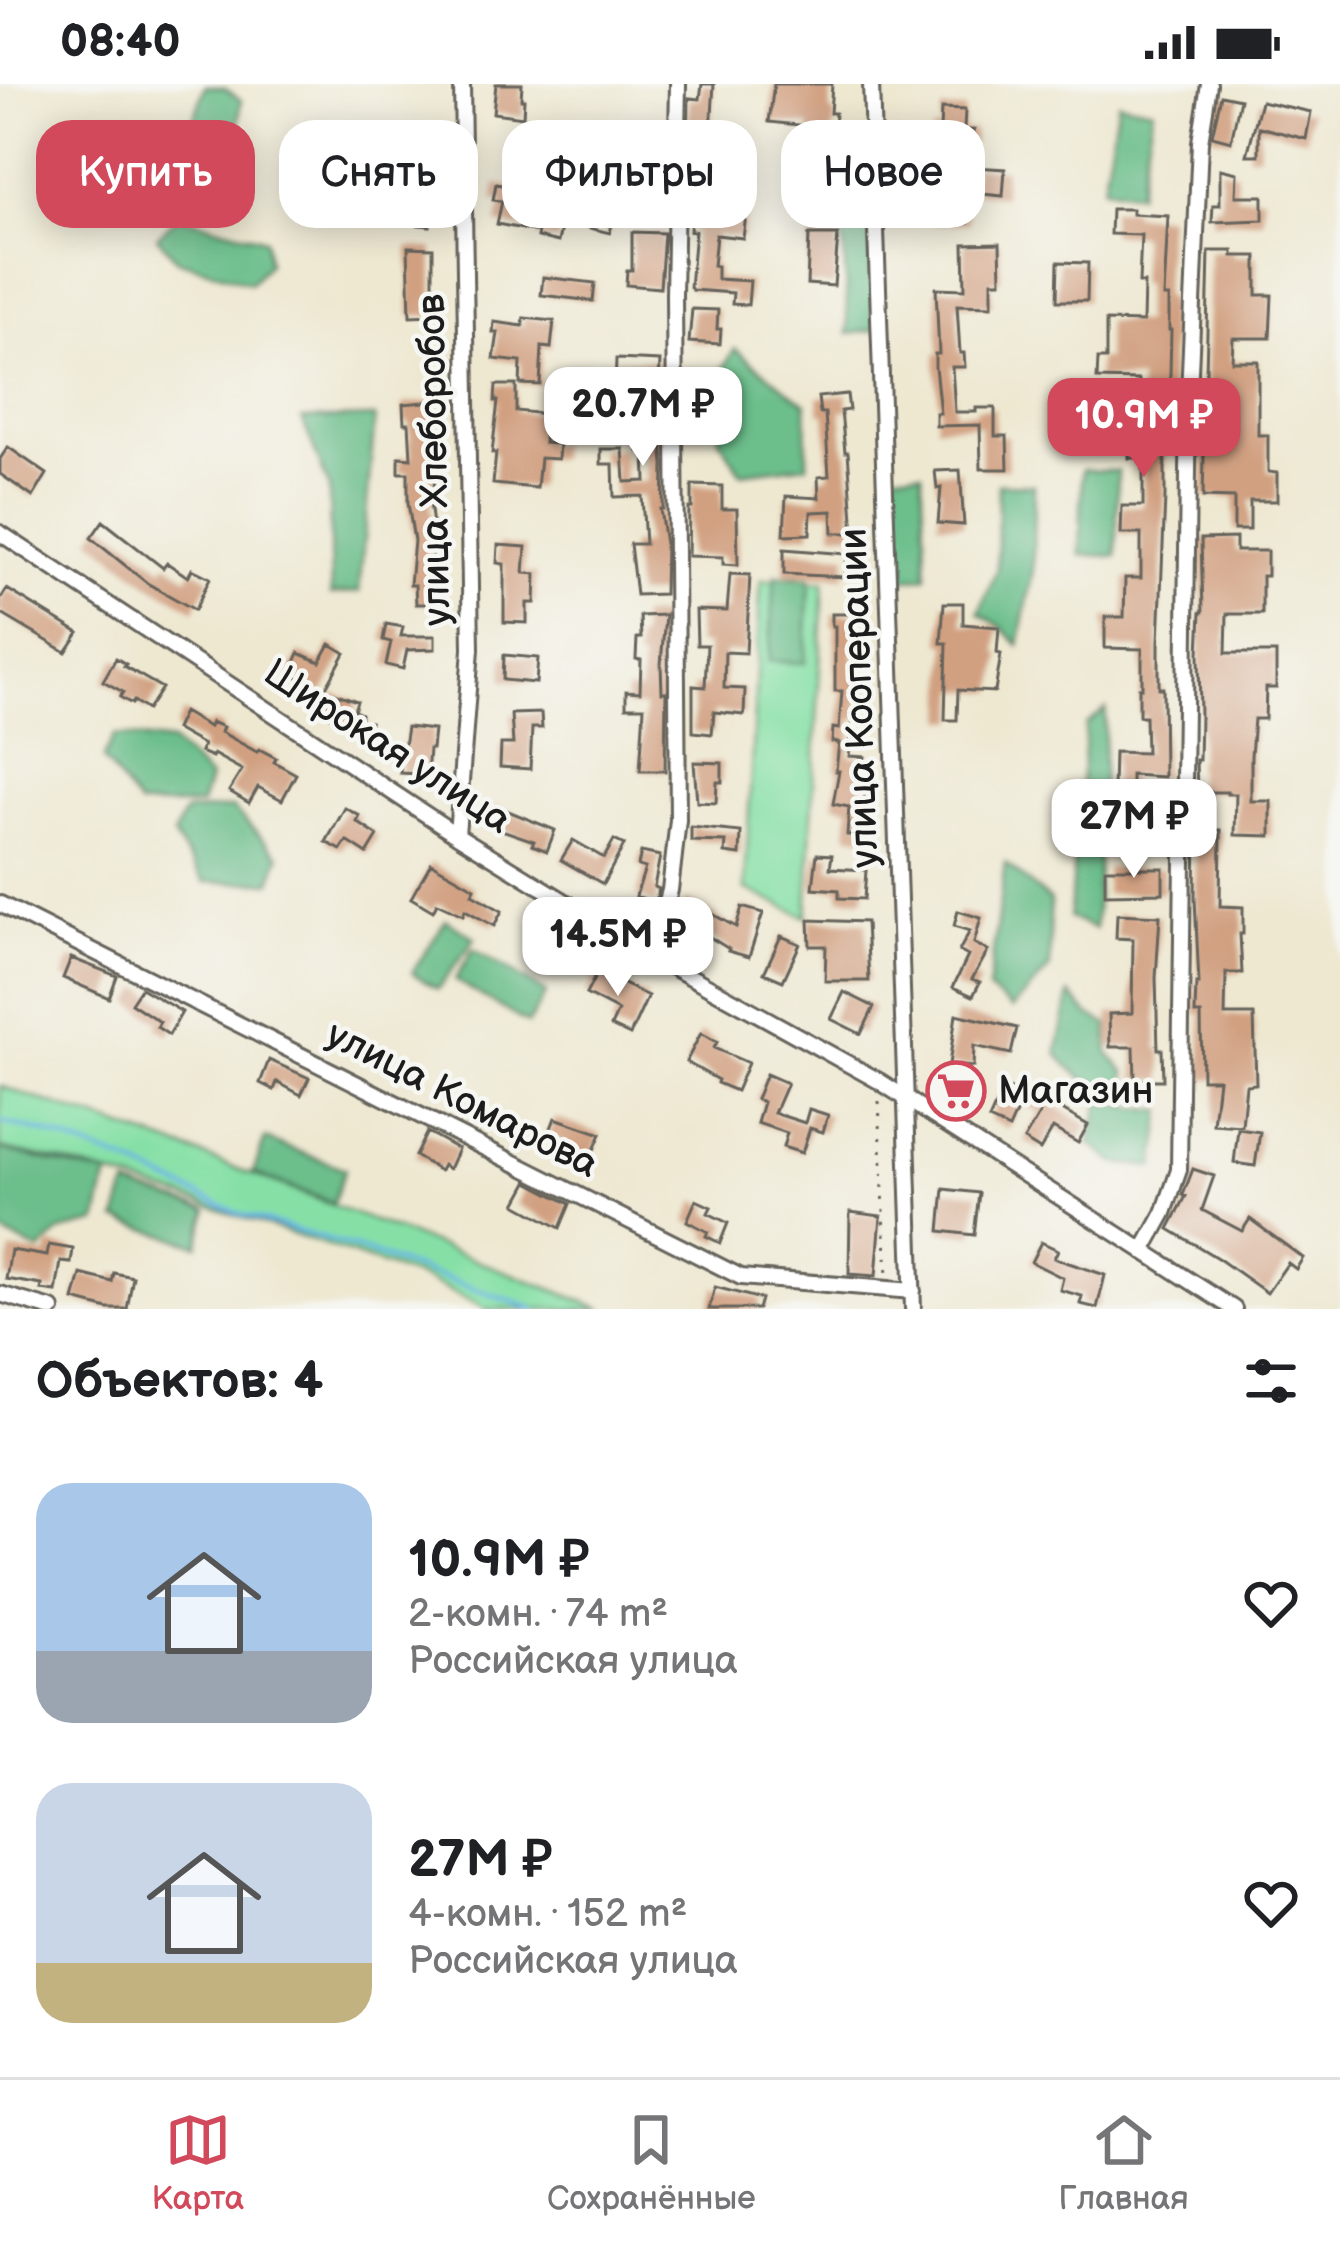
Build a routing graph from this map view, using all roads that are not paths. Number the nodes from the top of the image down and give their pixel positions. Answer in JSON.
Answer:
{"nodes":[{"id":1,"x":462,"y":84,"type":"edge"},
{"id":2,"x":678,"y":84,"type":"edge"},
{"id":3,"x":871,"y":84,"type":"edge"},
{"id":4,"x":1209,"y":84,"type":"edge"},
{"id":5,"x":0,"y":532,"type":"edge"},
{"id":6,"x":457,"y":835,"type":"junction"},
{"id":7,"x":0,"y":904,"type":"edge"},
{"id":8,"x":653,"y":956,"type":"junction"},
{"id":9,"x":907,"y":1099,"type":"junction"},
{"id":10,"x":1142,"y":1251,"type":"junction"},
{"id":11,"x":913,"y":1291,"type":"junction"},
{"id":12,"x":0,"y":1294,"type":"edge"},
{"id":13,"x":52,"y":1309,"type":"edge"},
{"id":14,"x":913,"y":1309,"type":"edge"},
{"id":15,"x":1234,"y":1309,"type":"edge"}],
"edges":[{"from":1,"to":6,"type":"street","name":"улица Хлеборобов"},
{"from":2,"to":8,"type":"street"},
{"from":3,"to":9,"type":"street","name":"улица Кооперации"},
{"from":4,"to":10,"type":"street"},
{"from":5,"to":6,"type":"street","name":"Широкая улица"},
{"from":6,"to":8,"type":"street","name":"Широкая улица"},
{"from":7,"to":11,"type":"street","name":"улица Комарова"},
{"from":8,"to":9,"type":"street","name":"Широкая улица"},
{"from":9,"to":10,"type":"street","name":"Широкая улица"},
{"from":9,"to":11,"type":"street","name":"улица Кооперации"},
{"from":10,"to":15,"type":"street","name":"Широкая улица"},
{"from":11,"to":14,"type":"street","name":"улица Кооперации"},
{"from":12,"to":13,"type":"street"}]}
